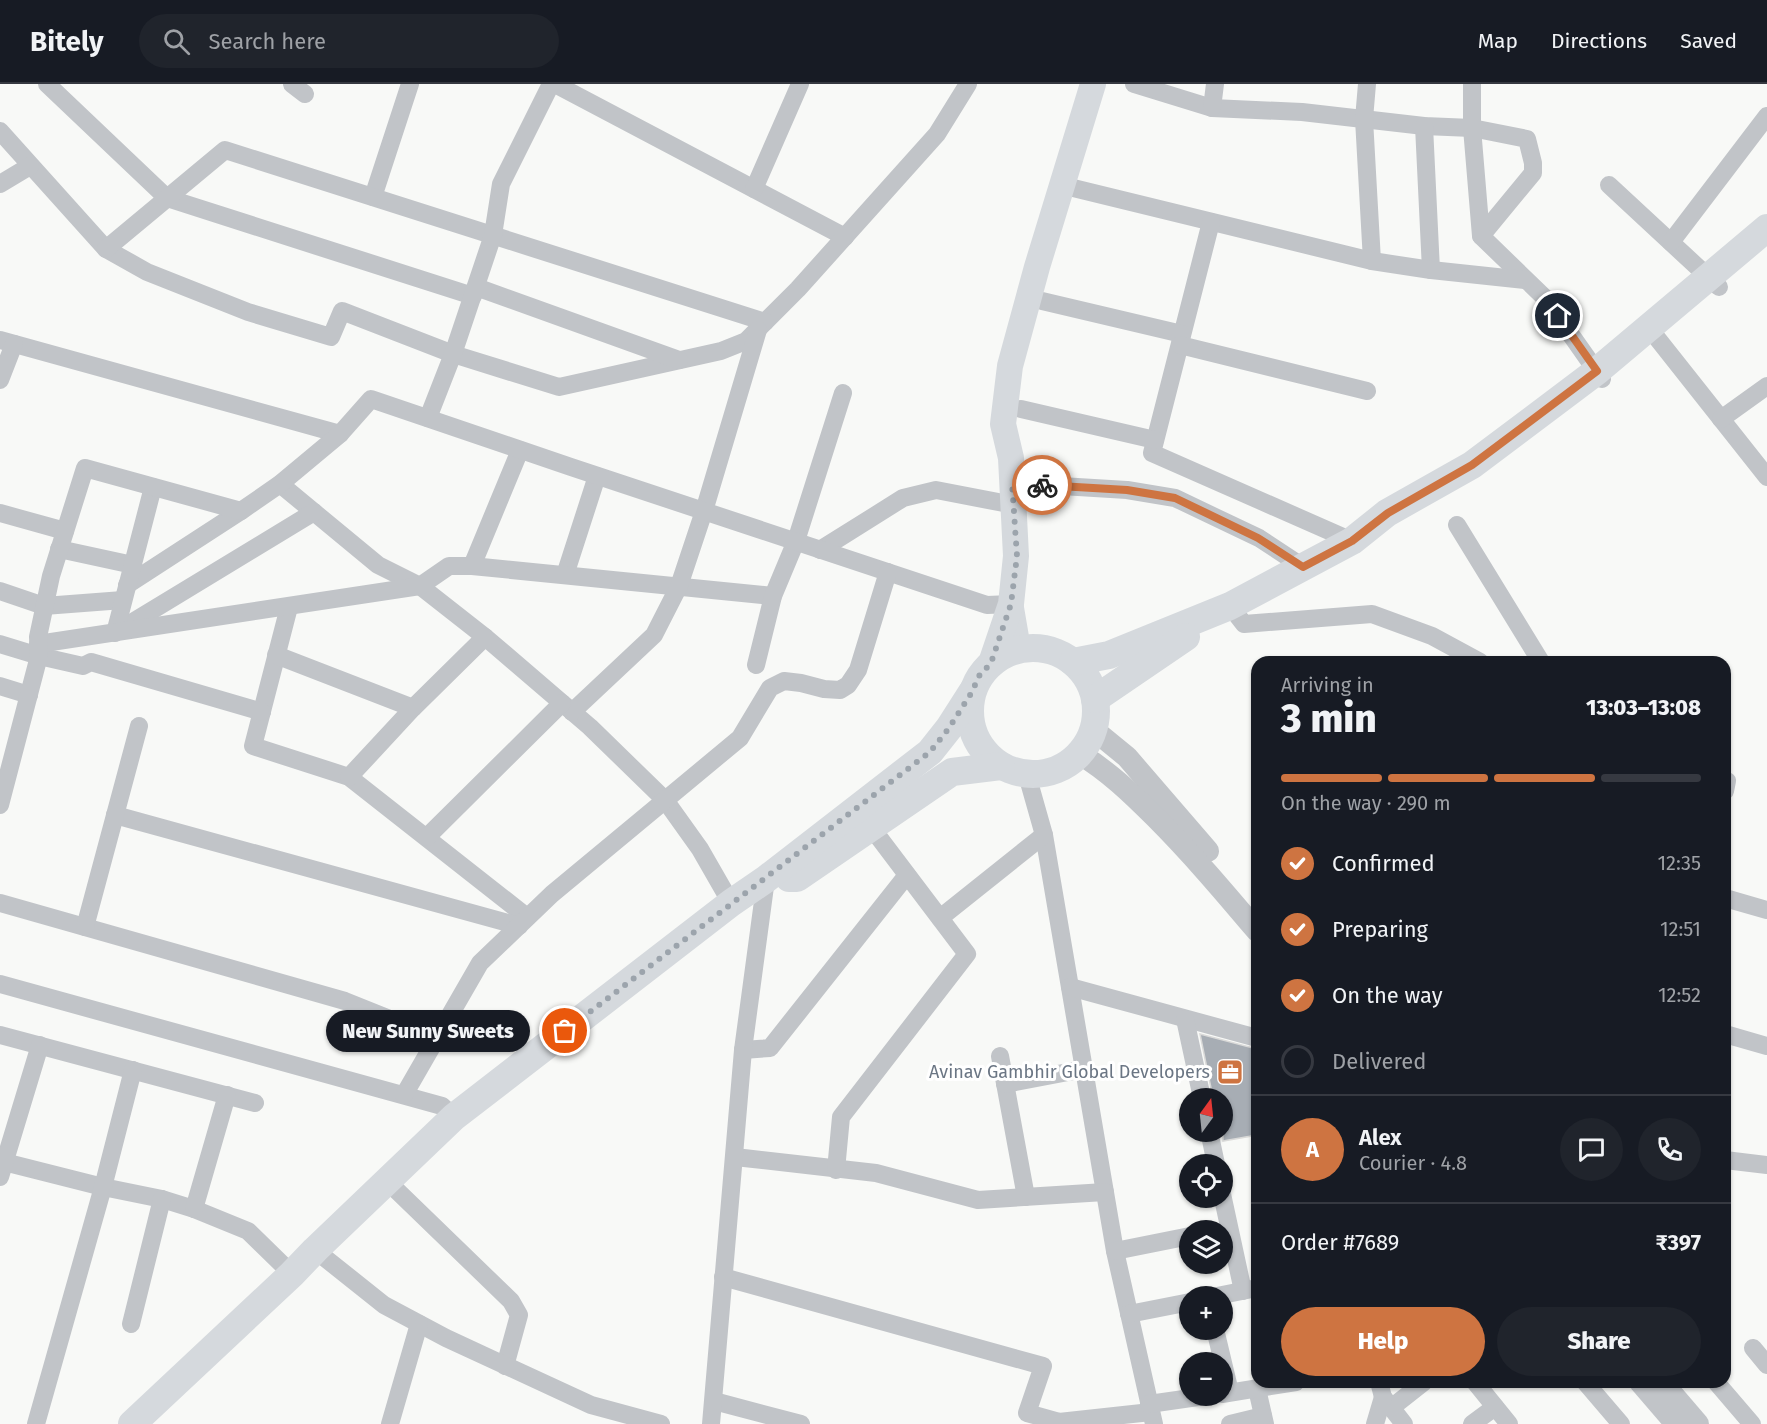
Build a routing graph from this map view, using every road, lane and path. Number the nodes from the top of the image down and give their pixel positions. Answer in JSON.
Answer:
{"nodes":[{"id":1,"x":47,"y":84,"type":"edge"},
{"id":2,"x":410,"y":84,"type":"edge"},
{"id":3,"x":553,"y":84,"type":"edge"},
{"id":4,"x":800,"y":84,"type":"edge"},
{"id":5,"x":968,"y":84,"type":"edge"},
{"id":6,"x":1093,"y":84,"type":"edge"},
{"id":7,"x":1107,"y":84,"type":"edge"},
{"id":8,"x":1134,"y":84,"type":"edge"},
{"id":9,"x":1215,"y":84,"type":"edge"},
{"id":10,"x":1367,"y":84,"type":"edge"},
{"id":11,"x":1472,"y":84,"type":"edge"},
{"id":12,"x":1212,"y":108,"type":"junction"},
{"id":13,"x":1767,"y":116,"type":"edge"},
{"id":14,"x":1364,"y":119,"type":"junction"},
{"id":15,"x":1424,"y":126,"type":"junction"},
{"id":16,"x":1472,"y":128,"type":"junction"},
{"id":17,"x":0,"y":131,"type":"edge"},
{"id":18,"x":30,"y":166,"type":"junction"},
{"id":19,"x":0,"y":184,"type":"edge"},
{"id":20,"x":1609,"y":184,"type":"dead end"},
{"id":21,"x":1068,"y":186,"type":"junction"},
{"id":22,"x":754,"y":189,"type":"junction"},
{"id":23,"x":373,"y":197,"type":"junction"},
{"id":24,"x":167,"y":198,"type":"junction"},
{"id":25,"x":1211,"y":222,"type":"junction"},
{"id":26,"x":1767,"y":228,"type":"edge"},
{"id":27,"x":493,"y":235,"type":"junction"},
{"id":28,"x":1481,"y":236,"type":"junction"},
{"id":29,"x":845,"y":237,"type":"junction"},
{"id":30,"x":1671,"y":242,"type":"junction"},
{"id":31,"x":1767,"y":247,"type":"edge"},
{"id":32,"x":106,"y":249,"type":"junction"},
{"id":33,"x":1372,"y":261,"type":"junction"},
{"id":34,"x":1431,"y":270,"type":"junction"},
{"id":35,"x":1525,"y":280,"type":"junction"},
{"id":36,"x":1714,"y":282,"type":"junction"},
{"id":37,"x":474,"y":291,"type":"junction"},
{"id":38,"x":1042,"y":301,"type":"junction"},
{"id":39,"x":762,"y":325,"type":"junction"},
{"id":40,"x":1657,"y":338,"type":"junction"},
{"id":41,"x":1181,"y":340,"type":"junction"},
{"id":42,"x":7,"y":342,"type":"edge"},
{"id":43,"x":453,"y":354,"type":"junction"},
{"id":44,"x":679,"y":360,"type":"junction"},
{"id":45,"x":1601,"y":376,"type":"junction"},
{"id":46,"x":0,"y":380,"type":"edge"},
{"id":47,"x":1767,"y":386,"type":"edge"},
{"id":48,"x":1367,"y":391,"type":"dead end"},
{"id":49,"x":843,"y":393,"type":"dead end"},
{"id":50,"x":1021,"y":409,"type":"junction"},
{"id":51,"x":428,"y":418,"type":"junction"},
{"id":52,"x":1721,"y":419,"type":"junction"},
{"id":53,"x":340,"y":434,"type":"junction"},
{"id":54,"x":1155,"y":440,"type":"junction"},
{"id":55,"x":519,"y":450,"type":"junction"},
{"id":56,"x":1011,"y":458,"type":"junction"},
{"id":57,"x":597,"y":476,"type":"junction"},
{"id":58,"x":1767,"y":477,"type":"edge"},
{"id":59,"x":280,"y":484,"type":"junction"},
{"id":60,"x":153,"y":487,"type":"junction"},
{"id":61,"x":1013,"y":494,"type":"junction"},
{"id":62,"x":241,"y":511,"type":"junction"},
{"id":63,"x":704,"y":511,"type":"junction"},
{"id":64,"x":314,"y":512,"type":"junction"},
{"id":65,"x":0,"y":513,"type":"edge"},
{"id":66,"x":1457,"y":525,"type":"dead end"},
{"id":67,"x":65,"y":531,"type":"junction"},
{"id":68,"x":796,"y":541,"type":"junction"},
{"id":69,"x":1352,"y":541,"type":"junction"},
{"id":70,"x":59,"y":549,"type":"junction"},
{"id":71,"x":820,"y":550,"type":"junction"},
{"id":72,"x":133,"y":565,"type":"junction"},
{"id":73,"x":472,"y":566,"type":"junction"},
{"id":74,"x":1303,"y":567,"type":"junction"},
{"id":75,"x":888,"y":572,"type":"junction"},
{"id":76,"x":565,"y":575,"type":"junction"},
{"id":77,"x":420,"y":586,"type":"junction"},
{"id":78,"x":679,"y":586,"type":"junction"},
{"id":79,"x":0,"y":591,"type":"edge"},
{"id":80,"x":125,"y":593,"type":"junction"},
{"id":81,"x":773,"y":596,"type":"junction"},
{"id":82,"x":1011,"y":604,"type":"junction"},
{"id":83,"x":44,"y":606,"type":"junction"},
{"id":84,"x":1230,"y":606,"type":"junction"},
{"id":85,"x":289,"y":607,"type":"junction"},
{"id":86,"x":115,"y":633,"type":"junction"},
{"id":87,"x":485,"y":637,"type":"junction"},
{"id":88,"x":0,"y":644,"type":"edge"},
{"id":89,"x":1018,"y":649,"type":"junction"},
{"id":90,"x":38,"y":650,"type":"junction"},
{"id":91,"x":276,"y":655,"type":"junction"},
{"id":92,"x":1453,"y":655,"type":"edge"},
{"id":93,"x":1537,"y":656,"type":"edge"},
{"id":94,"x":1073,"y":662,"type":"junction"},
{"id":95,"x":991,"y":663,"type":"junction"},
{"id":96,"x":756,"y":665,"type":"dead end"},
{"id":97,"x":0,"y":686,"type":"edge"},
{"id":98,"x":972,"y":692,"type":"junction"},
{"id":99,"x":29,"y":695,"type":"junction"},
{"id":100,"x":1095,"y":699,"type":"junction"},
{"id":101,"x":567,"y":707,"type":"junction"},
{"id":102,"x":413,"y":708,"type":"junction"},
{"id":103,"x":262,"y":712,"type":"junction"},
{"id":104,"x":139,"y":726,"type":"dead end"},
{"id":105,"x":1094,"y":730,"type":"junction"},
{"id":106,"x":1080,"y":754,"type":"junction"},
{"id":107,"x":1014,"y":770,"type":"junction"},
{"id":108,"x":349,"y":777,"type":"junction"},
{"id":109,"x":1,"y":793,"type":"edge"},
{"id":110,"x":665,"y":800,"type":"junction"},
{"id":111,"x":115,"y":815,"type":"junction"},
{"id":112,"x":871,"y":827,"type":"junction"},
{"id":113,"x":1044,"y":835,"type":"junction"},
{"id":114,"x":427,"y":837,"type":"junction"},
{"id":115,"x":907,"y":875,"type":"junction"},
{"id":116,"x":765,"y":879,"type":"junction"},
{"id":117,"x":1251,"y":900,"type":"edge"},
{"id":118,"x":1731,"y":900,"type":"edge"},
{"id":119,"x":0,"y":903,"type":"edge"},
{"id":120,"x":731,"y":903,"type":"junction"},
{"id":121,"x":1767,"y":910,"type":"edge"},
{"id":122,"x":940,"y":918,"type":"junction"},
{"id":123,"x":523,"y":922,"type":"junction"},
{"id":124,"x":1251,"y":925,"type":"edge"},
{"id":125,"x":85,"y":927,"type":"junction"},
{"id":126,"x":0,"y":984,"type":"edge"},
{"id":127,"x":1070,"y":987,"type":"junction"},
{"id":128,"x":1185,"y":1018,"type":"junction"},
{"id":129,"x":0,"y":1035,"type":"edge"},
{"id":130,"x":1251,"y":1036,"type":"edge"},
{"id":131,"x":1731,"y":1036,"type":"edge"},
{"id":132,"x":437,"y":1038,"type":"junction"},
{"id":133,"x":40,"y":1045,"type":"junction"},
{"id":134,"x":1767,"y":1046,"type":"edge"},
{"id":135,"x":743,"y":1050,"type":"junction"},
{"id":136,"x":1000,"y":1056,"type":"dead end"},
{"id":137,"x":1084,"y":1069,"type":"junction"},
{"id":138,"x":133,"y":1070,"type":"junction"},
{"id":139,"x":1005,"y":1084,"type":"junction"},
{"id":140,"x":1200,"y":1088,"type":"edge"},
{"id":141,"x":227,"y":1095,"type":"junction"},
{"id":142,"x":404,"y":1095,"type":"junction"},
{"id":143,"x":255,"y":1103,"type":"dead end"},
{"id":144,"x":454,"y":1117,"type":"junction"},
{"id":145,"x":735,"y":1157,"type":"junction"},
{"id":146,"x":1731,"y":1161,"type":"edge"},
{"id":147,"x":1767,"y":1165,"type":"edge"},
{"id":148,"x":2,"y":1169,"type":"edge"},
{"id":149,"x":836,"y":1170,"type":"junction"},
{"id":150,"x":387,"y":1181,"type":"junction"},
{"id":151,"x":103,"y":1187,"type":"junction"},
{"id":152,"x":1105,"y":1192,"type":"junction"},
{"id":153,"x":1026,"y":1197,"type":"junction"},
{"id":154,"x":162,"y":1199,"type":"junction"},
{"id":155,"x":194,"y":1209,"type":"junction"},
{"id":156,"x":1179,"y":1238,"type":"edge"},
{"id":157,"x":315,"y":1250,"type":"junction"},
{"id":158,"x":1115,"y":1251,"type":"junction"},
{"id":159,"x":1233,"y":1251,"type":"edge"},
{"id":160,"x":292,"y":1274,"type":"junction"},
{"id":161,"x":723,"y":1277,"type":"junction"},
{"id":162,"x":1250,"y":1289,"type":"edge"},
{"id":163,"x":1233,"y":1293,"type":"edge"},
{"id":164,"x":1179,"y":1304,"type":"edge"},
{"id":165,"x":1129,"y":1314,"type":"junction"},
{"id":166,"x":131,"y":1324,"type":"dead end"},
{"id":167,"x":419,"y":1324,"type":"junction"},
{"id":168,"x":1753,"y":1348,"type":"dead end"},
{"id":169,"x":1767,"y":1365,"type":"edge"},
{"id":170,"x":506,"y":1366,"type":"junction"},
{"id":171,"x":1263,"y":1388,"type":"edge"},
{"id":172,"x":1406,"y":1388,"type":"edge"},
{"id":173,"x":1480,"y":1388,"type":"edge"},
{"id":174,"x":1590,"y":1388,"type":"edge"},
{"id":175,"x":1645,"y":1388,"type":"edge"},
{"id":176,"x":1667,"y":1388,"type":"edge"},
{"id":177,"x":1721,"y":1388,"type":"edge"},
{"id":178,"x":1257,"y":1389,"type":"junction"},
{"id":179,"x":1233,"y":1392,"type":"edge"},
{"id":180,"x":1384,"y":1395,"type":"edge"},
{"id":181,"x":714,"y":1401,"type":"junction"},
{"id":182,"x":1179,"y":1405,"type":"edge"},
{"id":183,"x":1495,"y":1407,"type":"junction"},
{"id":184,"x":1151,"y":1413,"type":"edge"},
{"id":185,"x":1264,"y":1420,"type":"edge"},
{"id":186,"x":36,"y":1424,"type":"edge"},
{"id":187,"x":132,"y":1424,"type":"edge"},
{"id":188,"x":390,"y":1424,"type":"edge"},
{"id":189,"x":661,"y":1424,"type":"edge"},
{"id":190,"x":711,"y":1424,"type":"edge"},
{"id":191,"x":801,"y":1424,"type":"edge"},
{"id":192,"x":1230,"y":1424,"type":"edge"},
{"id":193,"x":1375,"y":1424,"type":"edge"},
{"id":194,"x":1404,"y":1424,"type":"edge"},
{"id":195,"x":1472,"y":1424,"type":"edge"},
{"id":196,"x":1509,"y":1424,"type":"edge"},
{"id":197,"x":1621,"y":1424,"type":"edge"},
{"id":198,"x":1676,"y":1424,"type":"edge"},
{"id":199,"x":1698,"y":1424,"type":"edge"},
{"id":200,"x":1752,"y":1424,"type":"edge"}],
"edges":[{"from":1,"to":24,"type":"street"},
{"from":2,"to":23,"type":"street"},
{"from":3,"to":22,"type":"street"},
{"from":3,"to":27,"type":"street"},
{"from":4,"to":22,"type":"street"},
{"from":5,"to":29,"type":"street"},
{"from":6,"to":21,"type":"main road"},
{"from":7,"to":21,"type":"main road"},
{"from":8,"to":12,"type":"street"},
{"from":9,"to":12,"type":"street"},
{"from":10,"to":14,"type":"street"},
{"from":11,"to":16,"type":"street"},
{"from":12,"to":14,"type":"street"},
{"from":13,"to":30,"type":"street"},
{"from":14,"to":15,"type":"street"},
{"from":14,"to":33,"type":"street"},
{"from":15,"to":16,"type":"street"},
{"from":15,"to":34,"type":"street"},
{"from":16,"to":28,"type":"street"},
{"from":16,"to":28,"type":"street"},
{"from":17,"to":18,"type":"street"},
{"from":18,"to":19,"type":"street"},
{"from":18,"to":32,"type":"street"},
{"from":20,"to":30,"type":"street"},
{"from":21,"to":25,"type":"street"},
{"from":21,"to":38,"type":"main road"},
{"from":21,"to":56,"type":"main road"},
{"from":22,"to":29,"type":"street"},
{"from":23,"to":24,"type":"street"},
{"from":23,"to":27,"type":"street"},
{"from":24,"to":32,"type":"street"},
{"from":24,"to":37,"type":"street"},
{"from":25,"to":33,"type":"street"},
{"from":25,"to":41,"type":"street"},
{"from":26,"to":36,"type":"main road"},
{"from":27,"to":37,"type":"street"},
{"from":27,"to":39,"type":"street"},
{"from":28,"to":35,"type":"street"},
{"from":29,"to":39,"type":"street"},
{"from":30,"to":36,"type":"street"},
{"from":31,"to":36,"type":"main road"},
{"from":32,"to":43,"type":"street"},
{"from":33,"to":34,"type":"street"},
{"from":34,"to":35,"type":"street"},
{"from":35,"to":45,"type":"street"},
{"from":36,"to":40,"type":"main road"},
{"from":36,"to":45,"type":"main road"},
{"from":37,"to":43,"type":"street"},
{"from":37,"to":44,"type":"street"},
{"from":38,"to":41,"type":"street"},
{"from":38,"to":50,"type":"main road"},
{"from":39,"to":44,"type":"street"},
{"from":39,"to":63,"type":"street"},
{"from":40,"to":45,"type":"main road"},
{"from":40,"to":52,"type":"street"},
{"from":41,"to":48,"type":"street"},
{"from":41,"to":54,"type":"street"},
{"from":42,"to":46,"type":"street"},
{"from":42,"to":53,"type":"street"},
{"from":43,"to":44,"type":"street"},
{"from":43,"to":51,"type":"street"},
{"from":45,"to":69,"type":"main road"},
{"from":47,"to":52,"type":"street"},
{"from":49,"to":68,"type":"street"},
{"from":50,"to":54,"type":"street"},
{"from":50,"to":56,"type":"main road"},
{"from":51,"to":53,"type":"street"},
{"from":51,"to":55,"type":"street"},
{"from":52,"to":58,"type":"street"},
{"from":53,"to":59,"type":"street"},
{"from":54,"to":69,"type":"street"},
{"from":55,"to":57,"type":"street"},
{"from":55,"to":73,"type":"street"},
{"from":56,"to":61,"type":"main road"},
{"from":57,"to":63,"type":"street"},
{"from":57,"to":76,"type":"street"},
{"from":59,"to":62,"type":"street"},
{"from":59,"to":64,"type":"street"},
{"from":60,"to":62,"type":"street"},
{"from":60,"to":67,"type":"street"},
{"from":60,"to":72,"type":"street"},
{"from":61,"to":71,"type":"street"},
{"from":61,"to":74,"type":"street"},
{"from":61,"to":82,"type":"main road"},
{"from":62,"to":80,"type":"street"},
{"from":63,"to":68,"type":"street"},
{"from":63,"to":78,"type":"street"},
{"from":64,"to":77,"type":"street"},
{"from":64,"to":86,"type":"street"},
{"from":65,"to":67,"type":"street"},
{"from":66,"to":93,"type":"street"},
{"from":67,"to":70,"type":"street"},
{"from":68,"to":71,"type":"street"},
{"from":68,"to":81,"type":"street"},
{"from":69,"to":74,"type":"main road"},
{"from":70,"to":72,"type":"street"},
{"from":70,"to":83,"type":"street"},
{"from":71,"to":75,"type":"street"},
{"from":72,"to":80,"type":"street"},
{"from":73,"to":76,"type":"street"},
{"from":73,"to":77,"type":"street"},
{"from":74,"to":84,"type":"main road"},
{"from":75,"to":82,"type":"street"},
{"from":75,"to":110,"type":"street"},
{"from":76,"to":78,"type":"street"},
{"from":77,"to":85,"type":"street"},
{"from":77,"to":87,"type":"street"},
{"from":78,"to":81,"type":"street"},
{"from":78,"to":101,"type":"street"},
{"from":79,"to":83,"type":"street"},
{"from":80,"to":83,"type":"street"},
{"from":80,"to":86,"type":"street"},
{"from":81,"to":96,"type":"street"},
{"from":82,"to":89,"type":"main road"},
{"from":82,"to":95,"type":"main road"},
{"from":83,"to":90,"type":"street"},
{"from":84,"to":92,"type":"street"},
{"from":84,"to":94,"type":"main road"},
{"from":84,"to":100,"type":"main road"},
{"from":85,"to":86,"type":"street"},
{"from":85,"to":91,"type":"street"},
{"from":86,"to":90,"type":"street"},
{"from":87,"to":101,"type":"street"},
{"from":87,"to":102,"type":"street"},
{"from":88,"to":90,"type":"street"},
{"from":89,"to":94,"type":"main road"},
{"from":89,"to":95,"type":"main road"},
{"from":90,"to":99,"type":"street"},
{"from":90,"to":103,"type":"street"},
{"from":91,"to":102,"type":"street"},
{"from":91,"to":103,"type":"street"},
{"from":94,"to":100,"type":"main road"},
{"from":95,"to":98,"type":"main road"},
{"from":97,"to":99,"type":"street"},
{"from":98,"to":107,"type":"main road"},
{"from":98,"to":116,"type":"main road"},
{"from":99,"to":109,"type":"street"},
{"from":100,"to":105,"type":"main road"},
{"from":101,"to":110,"type":"street"},
{"from":101,"to":114,"type":"street"},
{"from":102,"to":108,"type":"street"},
{"from":103,"to":108,"type":"street"},
{"from":104,"to":111,"type":"street"},
{"from":105,"to":106,"type":"main road"},
{"from":105,"to":117,"type":"street"},
{"from":106,"to":107,"type":"main road"},
{"from":106,"to":124,"type":"street"},
{"from":107,"to":112,"type":"main road"},
{"from":107,"to":113,"type":"street"},
{"from":108,"to":114,"type":"street"},
{"from":110,"to":120,"type":"street"},
{"from":110,"to":123,"type":"street"},
{"from":111,"to":123,"type":"street"},
{"from":111,"to":125,"type":"street"},
{"from":112,"to":115,"type":"street"},
{"from":112,"to":116,"type":"main road"},
{"from":113,"to":122,"type":"street"},
{"from":113,"to":127,"type":"street"},
{"from":114,"to":123,"type":"street"},
{"from":115,"to":122,"type":"street"},
{"from":115,"to":135,"type":"street"},
{"from":116,"to":120,"type":"main road"},
{"from":116,"to":135,"type":"street"},
{"from":118,"to":121,"type":"street"},
{"from":119,"to":125,"type":"street"},
{"from":120,"to":144,"type":"main road"},
{"from":122,"to":149,"type":"street"},
{"from":123,"to":132,"type":"street"},
{"from":125,"to":132,"type":"street"},
{"from":126,"to":142,"type":"street"},
{"from":127,"to":128,"type":"street"},
{"from":127,"to":137,"type":"street"},
{"from":128,"to":130,"type":"street"},
{"from":128,"to":140,"type":"street"},
{"from":129,"to":133,"type":"street"},
{"from":131,"to":134,"type":"street"},
{"from":132,"to":142,"type":"street"},
{"from":133,"to":138,"type":"street"},
{"from":133,"to":148,"type":"street"},
{"from":135,"to":145,"type":"street"},
{"from":136,"to":139,"type":"street"},
{"from":137,"to":139,"type":"street"},
{"from":137,"to":152,"type":"street"},
{"from":138,"to":141,"type":"street"},
{"from":138,"to":151,"type":"street"},
{"from":139,"to":153,"type":"street"},
{"from":141,"to":143,"type":"street"},
{"from":141,"to":155,"type":"street"},
{"from":142,"to":144,"type":"street"},
{"from":144,"to":150,"type":"main road"},
{"from":145,"to":149,"type":"street"},
{"from":145,"to":161,"type":"street"},
{"from":146,"to":147,"type":"street"},
{"from":148,"to":151,"type":"street"},
{"from":149,"to":153,"type":"street"},
{"from":150,"to":157,"type":"main road"},
{"from":150,"to":170,"type":"street"},
{"from":151,"to":154,"type":"street"},
{"from":151,"to":186,"type":"street"},
{"from":152,"to":153,"type":"street"},
{"from":152,"to":158,"type":"street"},
{"from":154,"to":155,"type":"street"},
{"from":154,"to":166,"type":"street"},
{"from":155,"to":160,"type":"street"},
{"from":156,"to":158,"type":"street"},
{"from":157,"to":160,"type":"main road"},
{"from":157,"to":167,"type":"street"},
{"from":158,"to":165,"type":"street"},
{"from":159,"to":162,"type":"street"},
{"from":160,"to":187,"type":"main road"},
{"from":161,"to":181,"type":"street"},
{"from":161,"to":184,"type":"street"},
{"from":162,"to":163,"type":"street"},
{"from":164,"to":165,"type":"street"},
{"from":165,"to":184,"type":"street"},
{"from":167,"to":170,"type":"street"},
{"from":167,"to":188,"type":"street"},
{"from":168,"to":169,"type":"street"},
{"from":170,"to":189,"type":"street"},
{"from":171,"to":178,"type":"street"},
{"from":172,"to":180,"type":"street"},
{"from":173,"to":183,"type":"street"},
{"from":174,"to":197,"type":"street"},
{"from":175,"to":198,"type":"street"},
{"from":176,"to":199,"type":"street"},
{"from":177,"to":200,"type":"street"},
{"from":178,"to":179,"type":"street"},
{"from":178,"to":185,"type":"street"},
{"from":180,"to":193,"type":"street"},
{"from":180,"to":194,"type":"street"},
{"from":181,"to":190,"type":"street"},
{"from":181,"to":191,"type":"street"},
{"from":182,"to":184,"type":"street"},
{"from":183,"to":195,"type":"street"},
{"from":183,"to":196,"type":"street"},
{"from":185,"to":192,"type":"street"}]}
